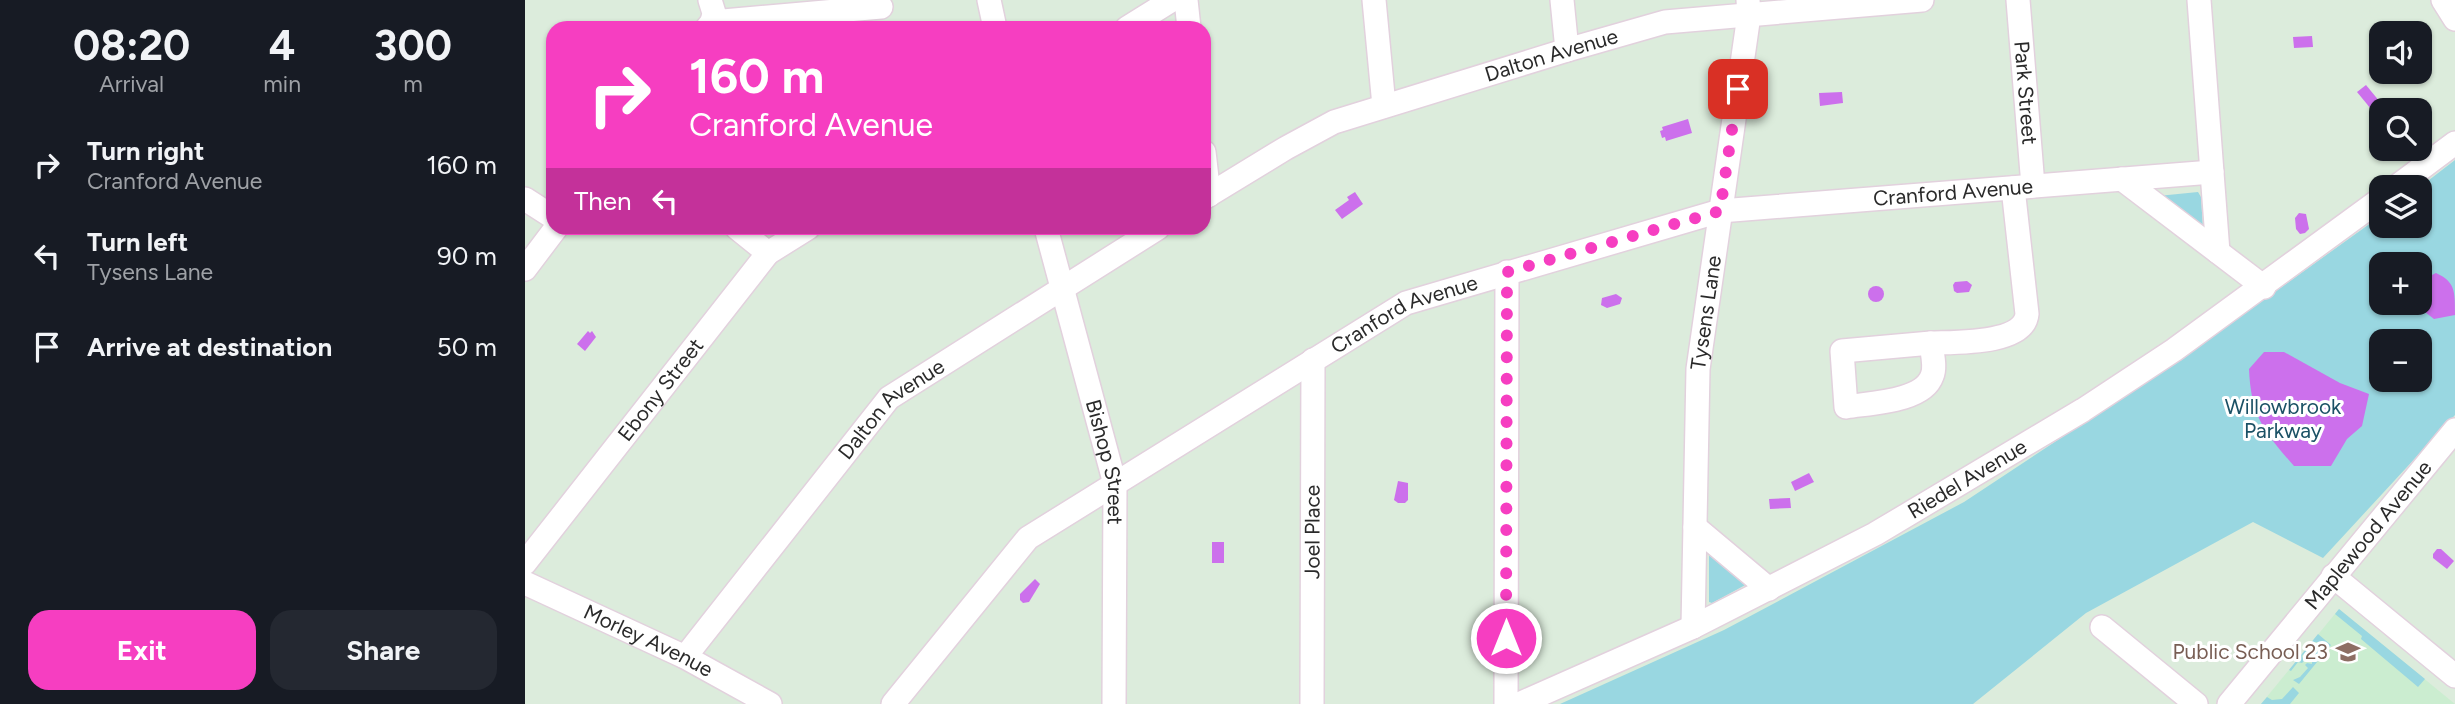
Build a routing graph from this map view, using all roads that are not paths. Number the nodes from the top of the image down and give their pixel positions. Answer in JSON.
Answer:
{"nodes":[{"id":1,"x":989,"y":0,"type":"edge"},
{"id":2,"x":1172,"y":0,"type":"edge"},
{"id":3,"x":1186,"y":0,"type":"edge"},
{"id":4,"x":1374,"y":0,"type":"edge"},
{"id":5,"x":1562,"y":0,"type":"edge"},
{"id":6,"x":1923,"y":0,"type":"edge"},
{"id":7,"x":2018,"y":0,"type":"edge"},
{"id":8,"x":2199,"y":0,"type":"edge"},
{"id":9,"x":2442,"y":0,"type":"edge"},
{"id":10,"x":809,"y":6,"type":"edge"},
{"id":11,"x":881,"y":6,"type":"dead end"},
{"id":12,"x":1748,"y":7,"type":"edge"},
{"id":13,"x":710,"y":17,"type":"edge"},
{"id":14,"x":2455,"y":19,"type":"edge"},
{"id":15,"x":994,"y":21,"type":"edge"},
{"id":16,"x":1138,"y":21,"type":"edge"},
{"id":17,"x":1188,"y":21,"type":"edge"},
{"id":18,"x":1567,"y":50,"type":"junction"},
{"id":19,"x":1384,"y":106,"type":"junction"},
{"id":20,"x":2455,"y":143,"type":"edge"},
{"id":21,"x":2212,"y":172,"type":"junction"},
{"id":22,"x":2412,"y":175,"type":"edge"},
{"id":23,"x":2122,"y":179,"type":"junction"},
{"id":24,"x":2023,"y":187,"type":"junction"},
{"id":25,"x":1211,"y":195,"type":"edge"},
{"id":26,"x":525,"y":199,"type":"edge"},
{"id":27,"x":2369,"y":208,"type":"edge"},
{"id":28,"x":1720,"y":211,"type":"junction"},
{"id":29,"x":546,"y":212,"type":"edge"},
{"id":30,"x":551,"y":235,"type":"edge"},
{"id":31,"x":746,"y":235,"type":"edge"},
{"id":32,"x":798,"y":235,"type":"edge"},
{"id":33,"x":1048,"y":235,"type":"edge"},
{"id":34,"x":1147,"y":235,"type":"edge"},
{"id":35,"x":2218,"y":252,"type":"junction"},
{"id":36,"x":768,"y":253,"type":"junction"},
{"id":37,"x":525,"y":269,"type":"edge"},
{"id":38,"x":1507,"y":272,"type":"junction"},
{"id":39,"x":2264,"y":286,"type":"junction"},
{"id":40,"x":1062,"y":289,"type":"junction"},
{"id":41,"x":1931,"y":343,"type":"dead end"},
{"id":42,"x":1313,"y":360,"type":"junction"},
{"id":43,"x":2454,"y":432,"type":"edge"},
{"id":44,"x":1115,"y":484,"type":"junction"},
{"id":45,"x":1695,"y":527,"type":"junction"},
{"id":46,"x":525,"y":563,"type":"edge"},
{"id":47,"x":2333,"y":576,"type":"junction"},
{"id":48,"x":525,"y":583,"type":"edge"},
{"id":49,"x":1769,"y":589,"type":"junction"},
{"id":50,"x":2102,"y":626,"type":"dead end"},
{"id":51,"x":1693,"y":627,"type":"junction"},
{"id":52,"x":685,"y":657,"type":"junction"},
{"id":53,"x":2455,"y":676,"type":"edge"},
{"id":54,"x":770,"y":704,"type":"edge"},
{"id":55,"x":893,"y":704,"type":"edge"},
{"id":56,"x":1114,"y":704,"type":"edge"},
{"id":57,"x":1312,"y":704,"type":"edge"},
{"id":58,"x":1506,"y":704,"type":"edge"},
{"id":59,"x":1519,"y":704,"type":"edge"},
{"id":60,"x":2196,"y":704,"type":"edge"},
{"id":61,"x":2229,"y":704,"type":"edge"}],
"edges":[{"from":1,"to":15,"type":"street"},
{"from":2,"to":16,"type":"street"},
{"from":3,"to":17,"type":"street"},
{"from":4,"to":19,"type":"street"},
{"from":5,"to":18,"type":"street"},
{"from":6,"to":12,"type":"street","name":"Dalton Avenue"},
{"from":7,"to":24,"type":"street","name":"Park Street"},
{"from":8,"to":21,"type":"street"},
{"from":9,"to":14,"type":"street"},
{"from":10,"to":11,"type":"street"},
{"from":10,"to":13,"type":"street"},
{"from":12,"to":18,"type":"street","name":"Dalton Avenue"},
{"from":12,"to":28,"type":"street","name":"Tysens Lane"},
{"from":18,"to":19,"type":"street","name":"Dalton Avenue"},
{"from":19,"to":25,"type":"street","name":"Dalton Avenue"},
{"from":20,"to":22,"type":"street"},
{"from":21,"to":23,"type":"street","name":"Cranford Avenue"},
{"from":21,"to":35,"type":"street"},
{"from":23,"to":24,"type":"street","name":"Cranford Avenue"},
{"from":23,"to":35,"type":"street"},
{"from":24,"to":28,"type":"street","name":"Cranford Avenue"},
{"from":24,"to":41,"type":"street","name":"Park Street"},
{"from":26,"to":29,"type":"street"},
{"from":27,"to":39,"type":"street","name":"Riedel Avenue"},
{"from":28,"to":38,"type":"street","name":"Cranford Avenue"},
{"from":28,"to":45,"type":"street","name":"Tysens Lane"},
{"from":30,"to":37,"type":"street"},
{"from":31,"to":36,"type":"street"},
{"from":32,"to":36,"type":"street","name":"Ebony Street"},
{"from":33,"to":40,"type":"street","name":"Bishop Street"},
{"from":34,"to":40,"type":"street","name":"Dalton Avenue"},
{"from":35,"to":39,"type":"street"},
{"from":36,"to":46,"type":"street","name":"Ebony Street"},
{"from":38,"to":42,"type":"street","name":"Cranford Avenue"},
{"from":38,"to":58,"type":"street"},
{"from":39,"to":49,"type":"street","name":"Riedel Avenue"},
{"from":40,"to":44,"type":"street","name":"Bishop Street"},
{"from":40,"to":52,"type":"street","name":"Dalton Avenue"},
{"from":42,"to":44,"type":"street","name":"Cranford Avenue"},
{"from":42,"to":57,"type":"street","name":"Joel Place"},
{"from":43,"to":47,"type":"street","name":"Maplewood Avenue"},
{"from":44,"to":55,"type":"street","name":"Cranford Avenue"},
{"from":44,"to":56,"type":"street","name":"Bishop Street"},
{"from":45,"to":49,"type":"street"},
{"from":45,"to":51,"type":"street","name":"Tysens Lane"},
{"from":47,"to":53,"type":"street"},
{"from":47,"to":61,"type":"street","name":"Maplewood Avenue"},
{"from":48,"to":52,"type":"street","name":"Morley Avenue"},
{"from":49,"to":51,"type":"street","name":"Riedel Avenue"},
{"from":50,"to":60,"type":"street"},
{"from":51,"to":59,"type":"street","name":"Riedel Avenue"},
{"from":52,"to":54,"type":"street","name":"Morley Avenue"}]}
